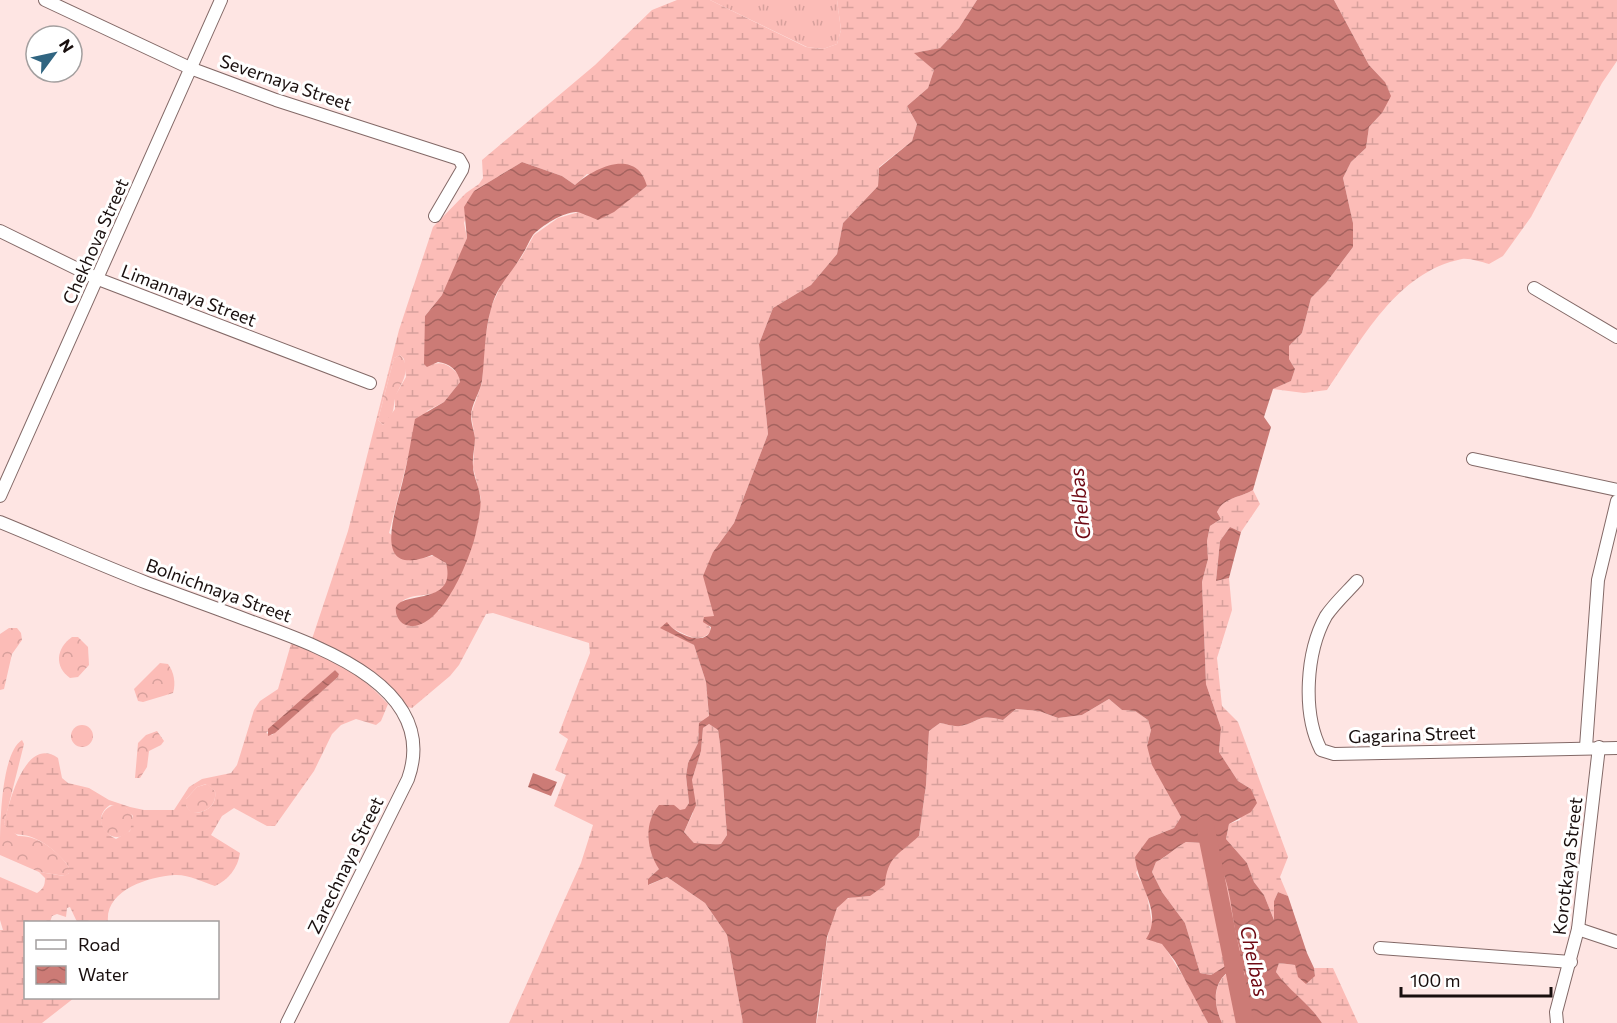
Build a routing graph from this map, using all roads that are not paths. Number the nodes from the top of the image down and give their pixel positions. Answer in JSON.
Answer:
{"nodes":[{"id":1,"x":45,"y":0,"type":"edge"},
{"id":2,"x":221,"y":0,"type":"edge"},
{"id":3,"x":190,"y":68,"type":"junction"},
{"id":4,"x":435,"y":216,"type":"dead end"},
{"id":5,"x":0,"y":231,"type":"edge"},
{"id":6,"x":98,"y":279,"type":"junction"},
{"id":7,"x":1534,"y":288,"type":"dead end"},
{"id":8,"x":1617,"y":337,"type":"edge"},
{"id":9,"x":370,"y":383,"type":"dead end"},
{"id":10,"x":1473,"y":459,"type":"dead end"},
{"id":11,"x":1617,"y":490,"type":"edge"},
{"id":12,"x":0,"y":496,"type":"edge"},
{"id":13,"x":1617,"y":501,"type":"edge"},
{"id":14,"x":0,"y":522,"type":"edge"},
{"id":15,"x":1357,"y":581,"type":"dead end"},
{"id":16,"x":407,"y":718,"type":"joint"},
{"id":17,"x":1586,"y":747,"type":"junction"},
{"id":18,"x":1599,"y":747,"type":"junction"},
{"id":19,"x":1617,"y":748,"type":"edge"},
{"id":20,"x":1578,"y":929,"type":"junction"},
{"id":21,"x":1617,"y":942,"type":"edge"},
{"id":22,"x":1380,"y":948,"type":"dead end"},
{"id":23,"x":1571,"y":962,"type":"junction"},
{"id":24,"x":287,"y":1023,"type":"edge"},
{"id":25,"x":1557,"y":1023,"type":"edge"}],
"edges":[{"from":1,"to":3,"type":"street","name":"Severnaya Street"},
{"from":2,"to":3,"type":"street","name":"Chekhova Street"},
{"from":3,"to":4,"type":"street","name":"Severnaya Street"},
{"from":3,"to":6,"type":"street","name":"Chekhova Street"},
{"from":5,"to":6,"type":"street","name":"Limannaya Street"},
{"from":6,"to":9,"type":"street","name":"Limannaya Street"},
{"from":6,"to":12,"type":"street","name":"Chekhova Street"},
{"from":7,"to":8,"type":"street"},
{"from":10,"to":11,"type":"street"},
{"from":13,"to":17,"type":"street"},
{"from":14,"to":16,"type":"street","name":"Bolnichnaya Street"},
{"from":15,"to":17,"type":"street","name":"Gagarina Street"},
{"from":16,"to":24,"type":"street","name":"Zarechnaya Street"},
{"from":17,"to":18,"type":"street","name":"Gagarina Street"},
{"from":18,"to":19,"type":"street","name":"Gagarina Street"},
{"from":18,"to":20,"type":"street","name":"Korotkaya Street"},
{"from":20,"to":21,"type":"street"},
{"from":20,"to":23,"type":"street","name":"Korotkaya Street"},
{"from":22,"to":23,"type":"street"},
{"from":23,"to":25,"type":"street","name":"Korotkaya Street"}]}
